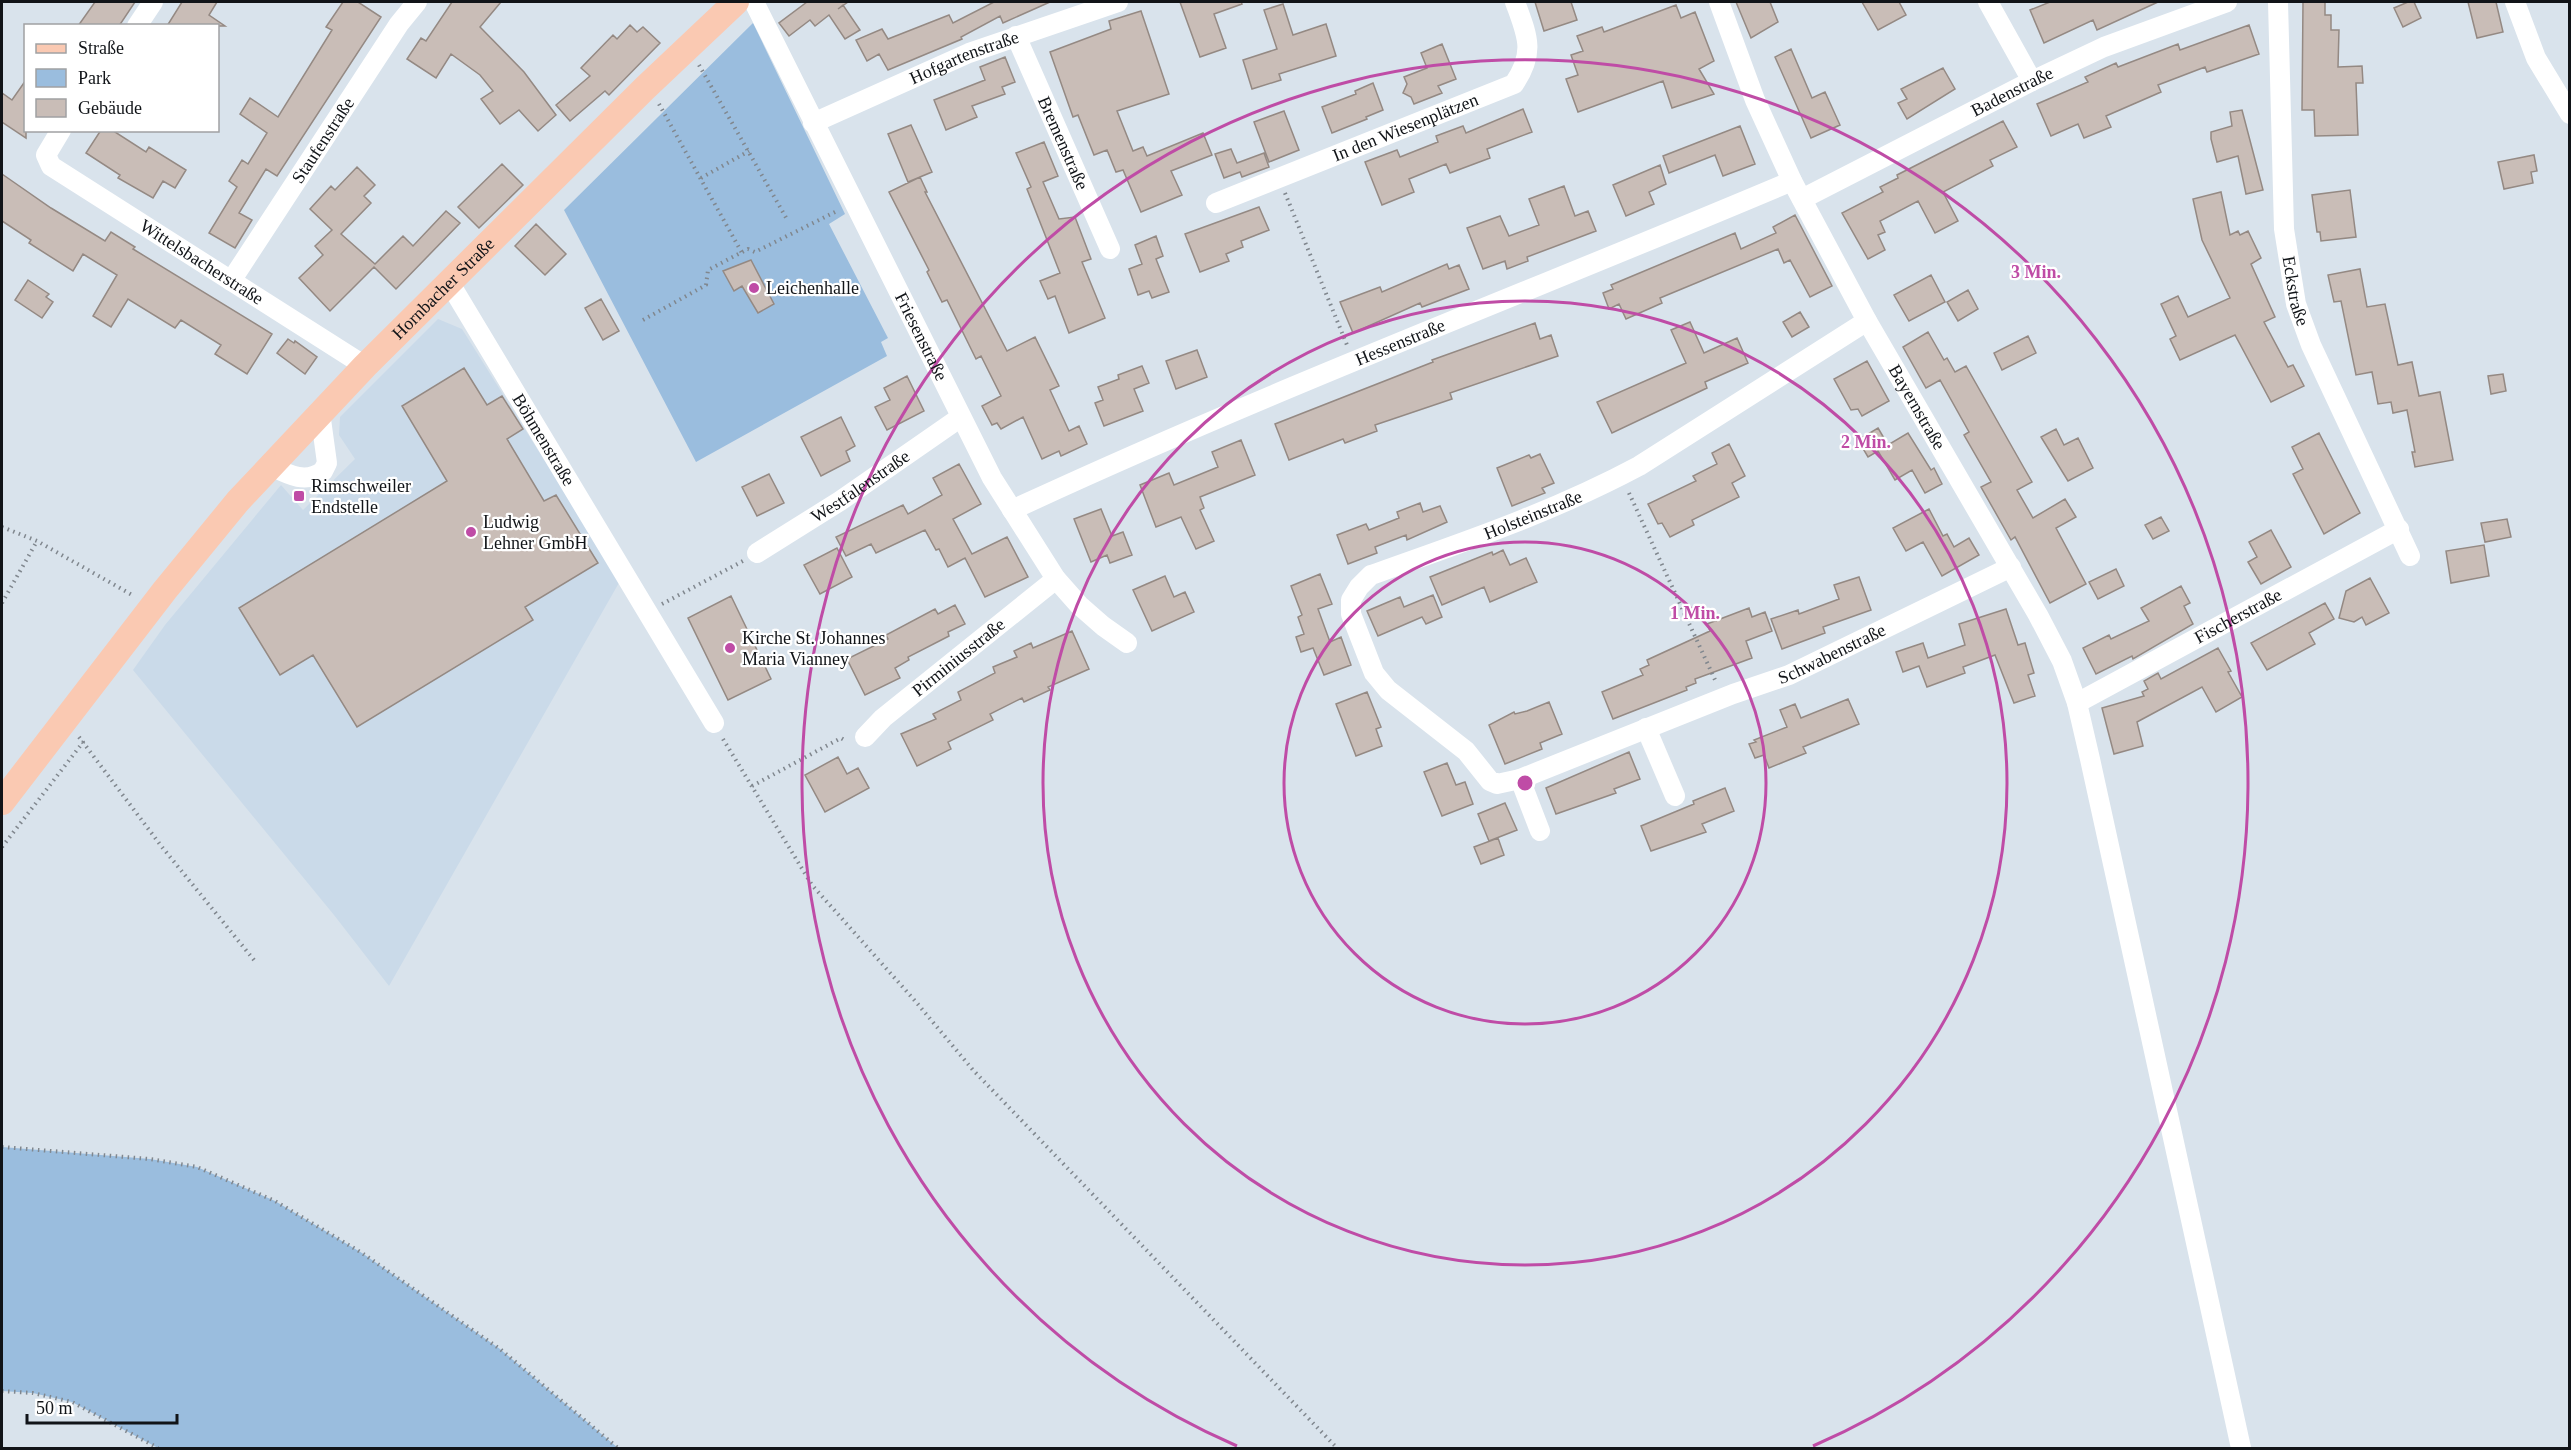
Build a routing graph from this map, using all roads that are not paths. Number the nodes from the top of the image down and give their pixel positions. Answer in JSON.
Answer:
{"nodes":[{"id":1,"x":153,"y":2,"type":"edge"},
{"id":2,"x":417,"y":2,"type":"edge"},
{"id":3,"x":736,"y":2,"type":"edge"},
{"id":4,"x":754,"y":2,"type":"edge"},
{"id":5,"x":1118,"y":2,"type":"edge"},
{"id":6,"x":1515,"y":2,"type":"edge"},
{"id":7,"x":1719,"y":2,"type":"edge"},
{"id":8,"x":1988,"y":2,"type":"edge"},
{"id":9,"x":2227,"y":2,"type":"edge"},
{"id":10,"x":2278,"y":2,"type":"edge"},
{"id":11,"x":2515,"y":2,"type":"edge"},
{"id":12,"x":138,"y":24,"type":"edge"},
{"id":13,"x":1016,"y":36,"type":"junction"},
{"id":14,"x":2032,"y":81,"type":"junction"},
{"id":15,"x":2570,"y":114,"type":"edge"},
{"id":16,"x":813,"y":123,"type":"junction"},
{"id":17,"x":60,"y":132,"type":"edge"},
{"id":18,"x":1792,"y":181,"type":"junction"},
{"id":19,"x":1802,"y":199,"type":"junction"},
{"id":20,"x":1216,"y":203,"type":"dead end"},
{"id":21,"x":1110,"y":249,"type":"dead end"},
{"id":22,"x":231,"y":281,"type":"junction"},
{"id":23,"x":449,"y":282,"type":"junction"},
{"id":24,"x":1867,"y":321,"type":"junction"},
{"id":25,"x":365,"y":366,"type":"junction"},
{"id":26,"x":320,"y":412,"type":"junction"},
{"id":27,"x":961,"y":417,"type":"junction"},
{"id":28,"x":272,"y":466,"type":"junction"},
{"id":29,"x":1012,"y":510,"type":"junction"},
{"id":30,"x":2399,"y":529,"type":"junction"},
{"id":31,"x":757,"y":553,"type":"dead end"},
{"id":32,"x":2410,"y":556,"type":"dead end"},
{"id":33,"x":2011,"y":567,"type":"junction"},
{"id":34,"x":1056,"y":579,"type":"junction"},
{"id":35,"x":1128,"y":643,"type":"dead end"},
{"id":36,"x":2077,"y":703,"type":"junction"},
{"id":37,"x":714,"y":723,"type":"road end"},
{"id":38,"x":1646,"y":728,"type":"junction"},
{"id":39,"x":865,"y":737,"type":"road end"},
{"id":40,"x":1454,"y":741,"type":"joint"},
{"id":41,"x":1521,"y":778,"type":"junction"},
{"id":42,"x":1675,"y":796,"type":"dead end"},
{"id":43,"x":2,"y":802,"type":"edge"},
{"id":44,"x":1540,"y":831,"type":"dead end"},
{"id":45,"x":2241,"y":1449,"type":"edge"}],
"edges":[{"from":1,"to":12,"type":"street"},
{"from":2,"to":22,"type":"street","name":"Staufenstraße"},
{"from":3,"to":23,"type":"main road","name":"Hornbacher Straße"},
{"from":4,"to":16,"type":"street","name":"Friesenstraße"},
{"from":5,"to":13,"type":"street","name":"Hofgartenstraße"},
{"from":6,"to":20,"type":"street","name":"In den Wiesenplätzen"},
{"from":7,"to":18,"type":"street","name":"Bayernstraße"},
{"from":8,"to":14,"type":"street"},
{"from":9,"to":14,"type":"street","name":"Badenstraße"},
{"from":10,"to":30,"type":"street","name":"Eckstraße"},
{"from":11,"to":15,"type":"street"},
{"from":13,"to":16,"type":"street","name":"Hofgartenstraße"},
{"from":13,"to":21,"type":"street","name":"Bremenstraße"},
{"from":14,"to":19,"type":"street","name":"Badenstraße"},
{"from":16,"to":27,"type":"street","name":"Friesenstraße"},
{"from":17,"to":22,"type":"street","name":"Wittelsbacherstraße"},
{"from":18,"to":19,"type":"street","name":"Bayernstraße"},
{"from":18,"to":29,"type":"street","name":"Hessenstraße"},
{"from":19,"to":24,"type":"street","name":"Bayernstraße"},
{"from":22,"to":25,"type":"street","name":"Wittelsbacherstraße"},
{"from":23,"to":25,"type":"main road","name":"Hornbacher Straße"},
{"from":23,"to":37,"type":"street","name":"Böhmenstraße"},
{"from":24,"to":33,"type":"street","name":"Bayernstraße"},
{"from":24,"to":40,"type":"street","name":"Holsteinstraße"},
{"from":25,"to":26,"type":"main road","name":"Hornbacher Straße"},
{"from":26,"to":28,"type":"main road","name":"Hornbacher Straße"},
{"from":26,"to":28,"type":"street"},
{"from":27,"to":29,"type":"street","name":"Friesenstraße"},
{"from":27,"to":31,"type":"street","name":"Westfalenstraße"},
{"from":28,"to":43,"type":"main road","name":"Hornbacher Straße"},
{"from":29,"to":34,"type":"street","name":"Friesenstraße"},
{"from":30,"to":32,"type":"street","name":"Eckstraße"},
{"from":30,"to":36,"type":"street","name":"Fischerstraße"},
{"from":33,"to":36,"type":"street","name":"Bayernstraße"},
{"from":33,"to":38,"type":"street","name":"Schwabenstraße"},
{"from":34,"to":35,"type":"street","name":"Friesenstraße"},
{"from":34,"to":39,"type":"street","name":"Pirminiusstraße"},
{"from":36,"to":45,"type":"street","name":"Bayernstraße"},
{"from":38,"to":41,"type":"street","name":"Schwabenstraße"},
{"from":38,"to":42,"type":"street"},
{"from":40,"to":41,"type":"street","name":"Schwabenstraße"},
{"from":41,"to":44,"type":"street"}]}
